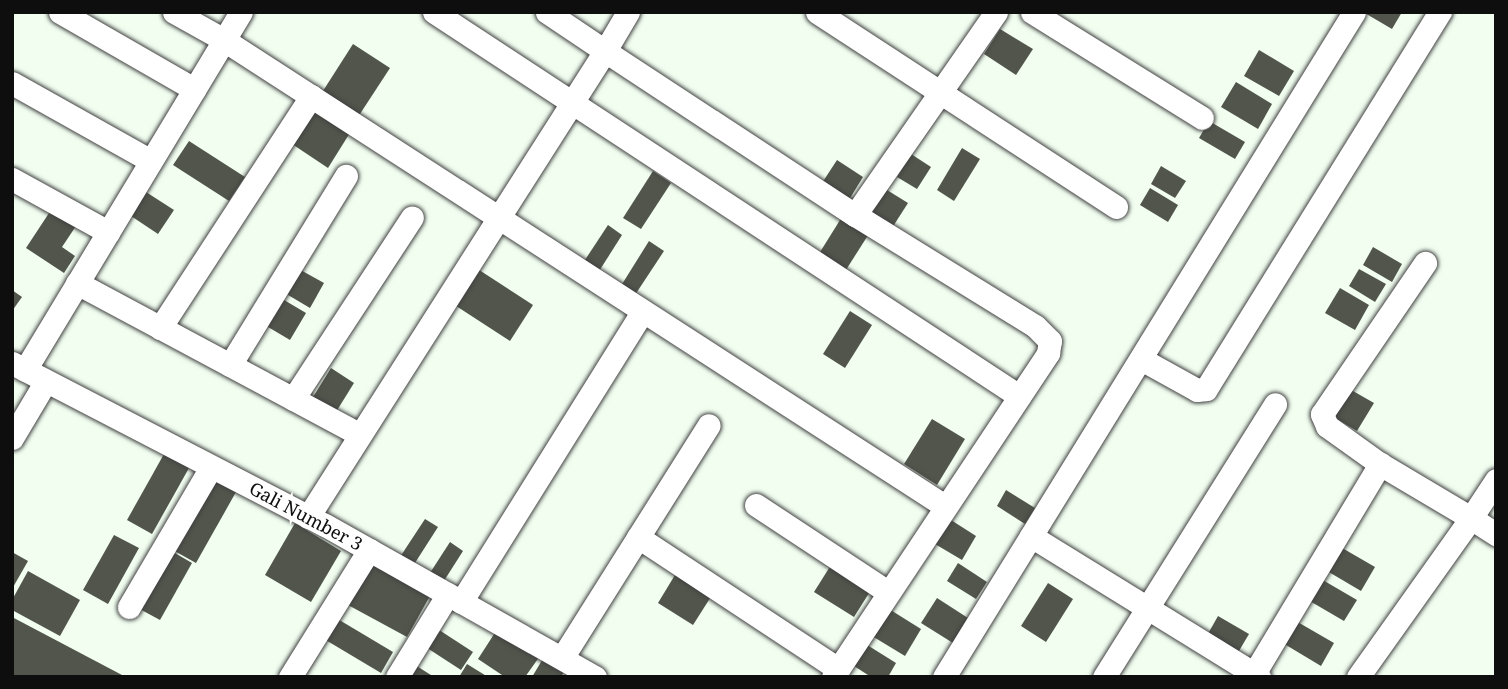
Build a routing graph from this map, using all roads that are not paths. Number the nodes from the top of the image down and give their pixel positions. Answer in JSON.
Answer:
{"nodes":[{"id":1,"x":60,"y":12,"type":"edge"},
{"id":2,"x":174,"y":12,"type":"edge"},
{"id":3,"x":241,"y":12,"type":"edge"},
{"id":4,"x":434,"y":12,"type":"edge"},
{"id":5,"x":547,"y":12,"type":"edge"},
{"id":6,"x":628,"y":12,"type":"edge"},
{"id":7,"x":817,"y":12,"type":"edge"},
{"id":8,"x":996,"y":12,"type":"edge"},
{"id":9,"x":1032,"y":12,"type":"edge"},
{"id":10,"x":1354,"y":12,"type":"edge"},
{"id":11,"x":1440,"y":12,"type":"edge"},
{"id":12,"x":224,"y":40,"type":"junction"},
{"id":13,"x":605,"y":51,"type":"junction"},
{"id":14,"x":12,"y":83,"type":"edge"},
{"id":15,"x":194,"y":89,"type":"junction"},
{"id":16,"x":940,"y":93,"type":"junction"},
{"id":17,"x":311,"y":96,"type":"junction"},
{"id":18,"x":573,"y":101,"type":"junction"},
{"id":19,"x":1202,"y":118,"type":"dead end"},
{"id":20,"x":151,"y":161,"type":"junction"},
{"id":21,"x":346,"y":176,"type":"dead end"},
{"id":22,"x":12,"y":179,"type":"edge"},
{"id":23,"x":1116,"y":207,"type":"dead end"},
{"id":24,"x":855,"y":215,"type":"junction"},
{"id":25,"x":412,"y":216,"type":"dead end"},
{"id":26,"x":499,"y":218,"type":"junction"},
{"id":27,"x":108,"y":232,"type":"junction"},
{"id":28,"x":1425,"y":263,"type":"dead end"},
{"id":29,"x":77,"y":283,"type":"junction"},
{"id":30,"x":643,"y":311,"type":"junction"},
{"id":31,"x":160,"y":328,"type":"junction"},
{"id":32,"x":1141,"y":359,"type":"junction"},
{"id":33,"x":230,"y":365,"type":"junction"},
{"id":34,"x":19,"y":367,"type":"edge"},
{"id":35,"x":46,"y":380,"type":"junction"},
{"id":36,"x":1019,"y":396,"type":"junction"},
{"id":37,"x":293,"y":399,"type":"junction"},
{"id":38,"x":1275,"y":404,"type":"dead end"},
{"id":39,"x":709,"y":425,"type":"dead end"},
{"id":40,"x":360,"y":435,"type":"junction"},
{"id":41,"x":12,"y":438,"type":"edge"},
{"id":42,"x":1380,"y":464,"type":"junction"},
{"id":43,"x":211,"y":467,"type":"junction"},
{"id":44,"x":1496,"y":480,"type":"edge"},
{"id":45,"x":756,"y":505,"type":"dead end"},
{"id":46,"x":946,"y":506,"type":"junction"},
{"id":47,"x":308,"y":517,"type":"junction"},
{"id":48,"x":1471,"y":518,"type":"junction"},
{"id":49,"x":1496,"y":534,"type":"edge"},
{"id":50,"x":1031,"y":536,"type":"junction"},
{"id":51,"x":638,"y":537,"type":"junction"},
{"id":52,"x":369,"y":550,"type":"junction"},
{"id":53,"x":888,"y":592,"type":"junction"},
{"id":54,"x":454,"y":598,"type":"junction"},
{"id":55,"x":129,"y":607,"type":"dead end"},
{"id":56,"x":1148,"y":608,"type":"junction"},
{"id":57,"x":562,"y":658,"type":"junction"},
{"id":58,"x":836,"y":673,"type":"edge"},
{"id":59,"x":1255,"y":676,"type":"edge"},
{"id":60,"x":290,"y":677,"type":"edge"},
{"id":61,"x":397,"y":677,"type":"edge"},
{"id":62,"x":595,"y":677,"type":"edge"},
{"id":63,"x":944,"y":677,"type":"edge"},
{"id":64,"x":1104,"y":677,"type":"edge"},
{"id":65,"x":1358,"y":677,"type":"edge"}],
"edges":[{"from":1,"to":15,"type":"street"},
{"from":2,"to":12,"type":"street"},
{"from":3,"to":12,"type":"street"},
{"from":4,"to":18,"type":"street"},
{"from":5,"to":13,"type":"street"},
{"from":6,"to":13,"type":"street"},
{"from":7,"to":16,"type":"street"},
{"from":8,"to":16,"type":"street"},
{"from":9,"to":19,"type":"street"},
{"from":10,"to":32,"type":"street"},
{"from":11,"to":32,"type":"street"},
{"from":12,"to":15,"type":"street"},
{"from":12,"to":17,"type":"street"},
{"from":13,"to":18,"type":"street"},
{"from":13,"to":24,"type":"street"},
{"from":14,"to":20,"type":"street"},
{"from":15,"to":20,"type":"street"},
{"from":16,"to":23,"type":"street"},
{"from":16,"to":24,"type":"street"},
{"from":17,"to":26,"type":"street"},
{"from":17,"to":31,"type":"street"},
{"from":18,"to":26,"type":"street"},
{"from":18,"to":36,"type":"street"},
{"from":20,"to":27,"type":"street"},
{"from":21,"to":33,"type":"street"},
{"from":22,"to":27,"type":"street"},
{"from":24,"to":36,"type":"street"},
{"from":25,"to":37,"type":"street"},
{"from":26,"to":30,"type":"street"},
{"from":26,"to":40,"type":"street"},
{"from":27,"to":29,"type":"street"},
{"from":28,"to":42,"type":"street"},
{"from":29,"to":31,"type":"street"},
{"from":29,"to":34,"type":"street"},
{"from":30,"to":46,"type":"street"},
{"from":30,"to":54,"type":"street"},
{"from":31,"to":33,"type":"street"},
{"from":32,"to":50,"type":"street"},
{"from":33,"to":37,"type":"street"},
{"from":34,"to":35,"type":"street","name":"Gali Number 3"},
{"from":35,"to":41,"type":"street"},
{"from":35,"to":43,"type":"street","name":"Gali Number 3"},
{"from":36,"to":46,"type":"street"},
{"from":37,"to":40,"type":"street"},
{"from":38,"to":56,"type":"street"},
{"from":39,"to":51,"type":"street"},
{"from":40,"to":47,"type":"street"},
{"from":42,"to":48,"type":"street"},
{"from":42,"to":59,"type":"street"},
{"from":43,"to":47,"type":"street","name":"Gali Number 3"},
{"from":43,"to":55,"type":"street"},
{"from":44,"to":48,"type":"street"},
{"from":45,"to":53,"type":"street"},
{"from":46,"to":53,"type":"street"},
{"from":47,"to":52,"type":"street","name":"Gali Number 3"},
{"from":48,"to":49,"type":"street"},
{"from":48,"to":65,"type":"street"},
{"from":50,"to":56,"type":"street"},
{"from":50,"to":63,"type":"street"},
{"from":51,"to":57,"type":"street"},
{"from":51,"to":58,"type":"street"},
{"from":52,"to":54,"type":"street","name":"Gali Number 3"},
{"from":52,"to":60,"type":"street"},
{"from":53,"to":58,"type":"street"},
{"from":54,"to":57,"type":"street","name":"Gali Number 3"},
{"from":54,"to":61,"type":"street"},
{"from":56,"to":59,"type":"street"},
{"from":56,"to":64,"type":"street"},
{"from":57,"to":62,"type":"street","name":"Gali Number 3"}]}
